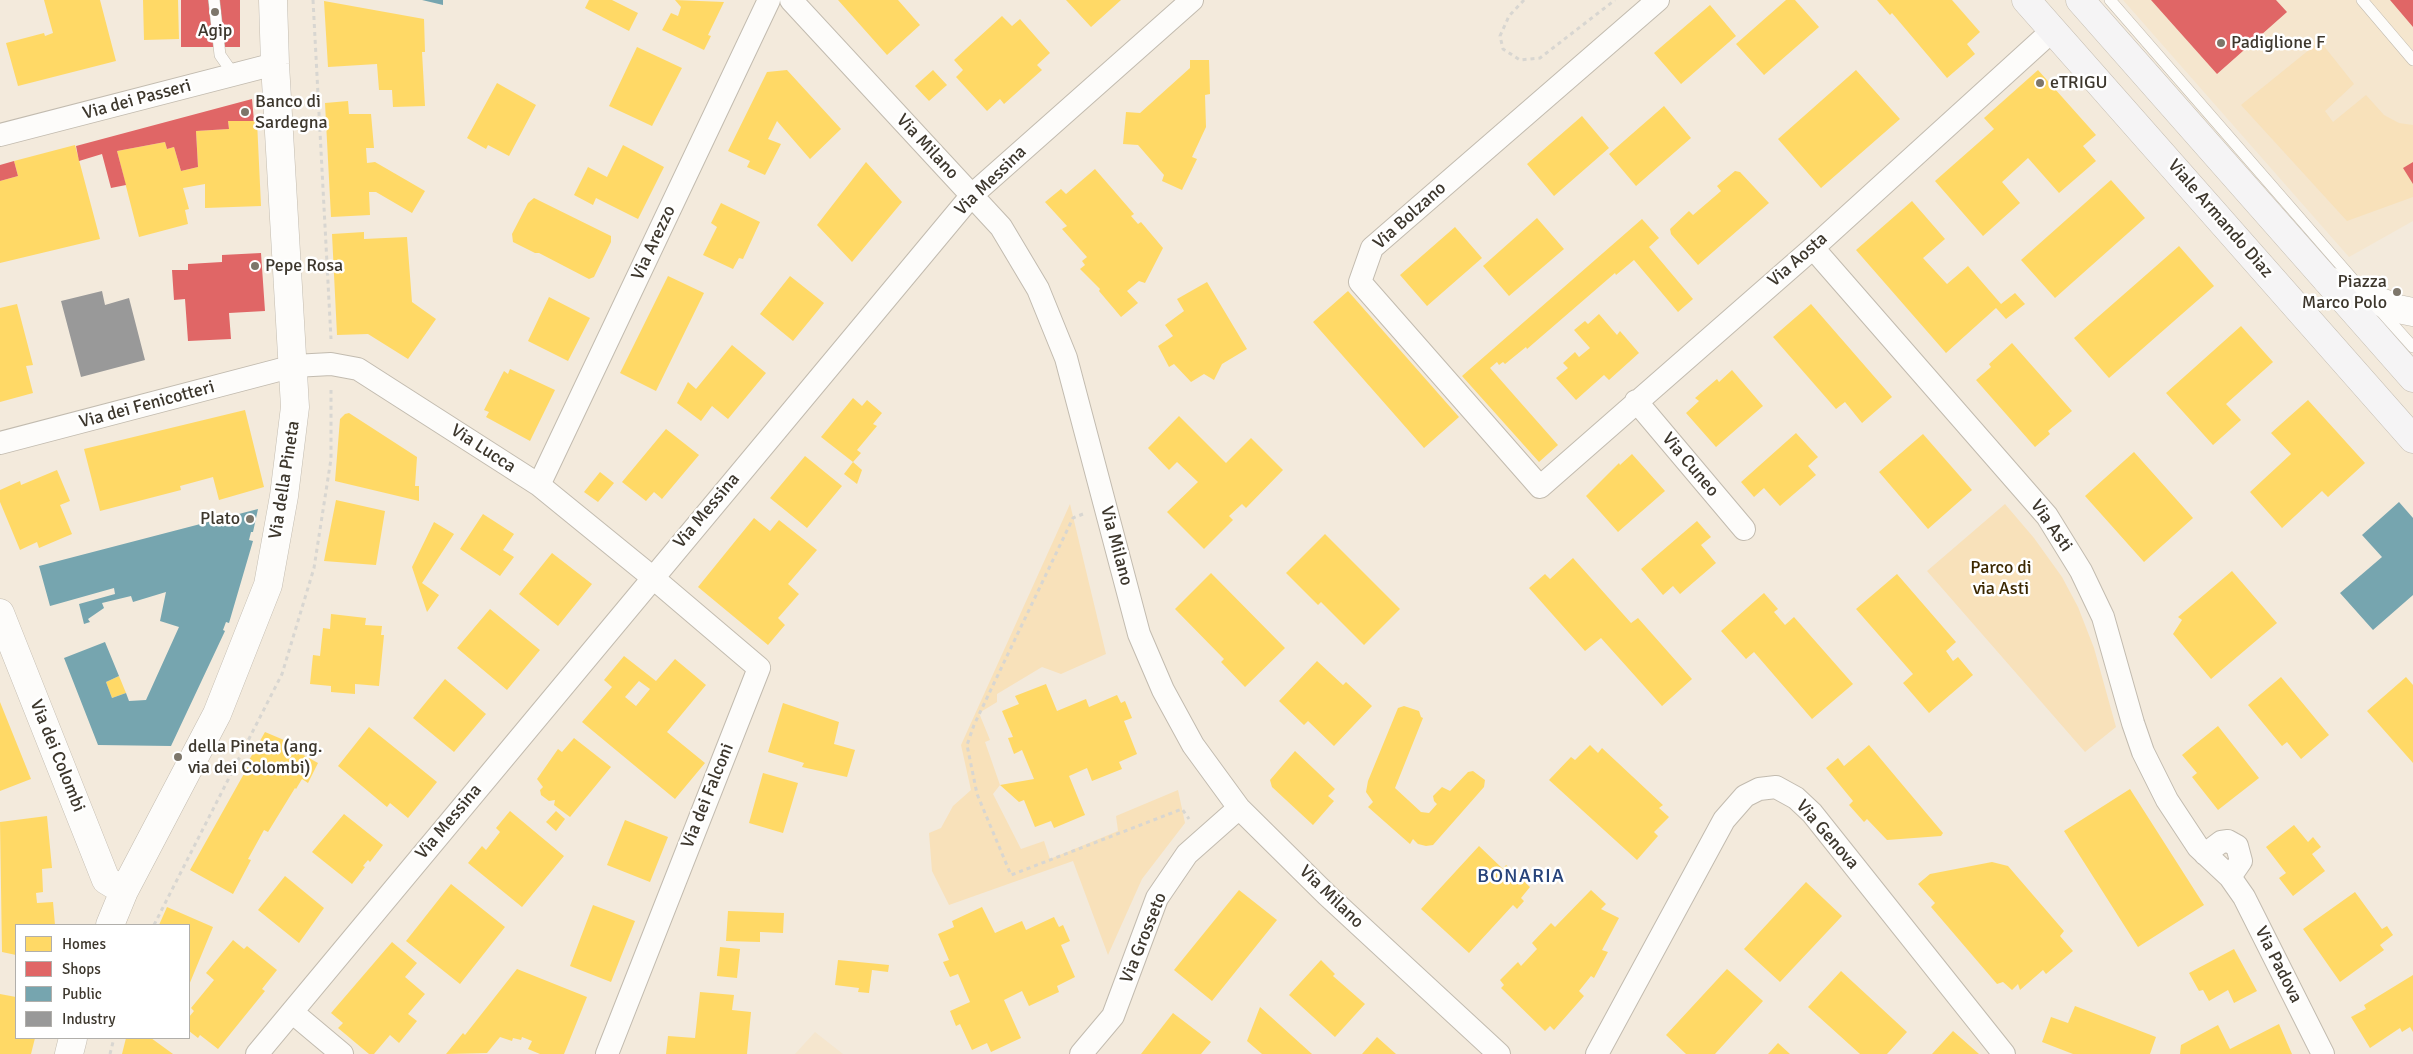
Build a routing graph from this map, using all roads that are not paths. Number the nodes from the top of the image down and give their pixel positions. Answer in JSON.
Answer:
{"nodes":[{"id":1,"x":214,"y":0,"type":"edge"},
{"id":2,"x":273,"y":0,"type":"edge"},
{"id":3,"x":769,"y":0,"type":"edge"},
{"id":4,"x":791,"y":0,"type":"edge"},
{"id":5,"x":1192,"y":0,"type":"edge"},
{"id":6,"x":1658,"y":0,"type":"edge"},
{"id":7,"x":2026,"y":0,"type":"edge"},
{"id":8,"x":2080,"y":0,"type":"edge"},
{"id":9,"x":2110,"y":0,"type":"edge"},
{"id":10,"x":2362,"y":0,"type":"edge"},
{"id":11,"x":2053,"y":30,"type":"junction"},
{"id":12,"x":2413,"y":60,"type":"edge"},
{"id":13,"x":275,"y":64,"type":"junction"},
{"id":14,"x":234,"y":75,"type":"junction"},
{"id":15,"x":0,"y":135,"type":"edge"},
{"id":16,"x":972,"y":195,"type":"junction"},
{"id":17,"x":1813,"y":248,"type":"junction"},
{"id":18,"x":2327,"y":280,"type":"junction"},
{"id":19,"x":2366,"y":295,"type":"junction"},
{"id":20,"x":2413,"y":312,"type":"edge"},
{"id":21,"x":2413,"y":347,"type":"edge"},
{"id":22,"x":294,"y":366,"type":"junction"},
{"id":23,"x":2413,"y":378,"type":"edge"},
{"id":24,"x":1636,"y":401,"type":"junction"},
{"id":25,"x":2413,"y":439,"type":"edge"},
{"id":26,"x":0,"y":443,"type":"edge"},
{"id":27,"x":539,"y":485,"type":"junction"},
{"id":28,"x":1540,"y":487,"type":"joint"},
{"id":29,"x":1744,"y":529,"type":"dead end"},
{"id":30,"x":652,"y":577,"type":"junction"},
{"id":31,"x":0,"y":613,"type":"edge"},
{"id":32,"x":1240,"y":808,"type":"junction"},
{"id":33,"x":2205,"y":854,"type":"joint"},
{"id":34,"x":124,"y":892,"type":"junction"},
{"id":35,"x":110,"y":924,"type":"edge"},
{"id":36,"x":292,"y":1012,"type":"junction"},
{"id":37,"x":73,"y":1039,"type":"edge"},
{"id":38,"x":69,"y":1054,"type":"edge"},
{"id":39,"x":257,"y":1054,"type":"edge"},
{"id":40,"x":342,"y":1054,"type":"edge"},
{"id":41,"x":607,"y":1054,"type":"edge"},
{"id":42,"x":1081,"y":1054,"type":"edge"},
{"id":43,"x":1499,"y":1054,"type":"edge"},
{"id":44,"x":1597,"y":1054,"type":"edge"},
{"id":45,"x":2004,"y":1054,"type":"edge"},
{"id":46,"x":2323,"y":1054,"type":"edge"}],
"edges":[{"from":1,"to":14,"type":"lane"},
{"from":2,"to":13,"type":"street","name":"Via della Pineta"},
{"from":3,"to":27,"type":"street","name":"Via Arezzo"},
{"from":4,"to":16,"type":"street","name":"Via Milano"},
{"from":5,"to":16,"type":"street","name":"Via Messina"},
{"from":6,"to":28,"type":"street","name":"Via Bolzano"},
{"from":7,"to":11,"type":"main road","name":"Viale Armando Diaz"},
{"from":8,"to":18,"type":"main road"},
{"from":9,"to":19,"type":"lane"},
{"from":10,"to":12,"type":"lane"},
{"from":11,"to":17,"type":"street","name":"Via Aosta"},
{"from":11,"to":25,"type":"main road","name":"Viale Armando Diaz"},
{"from":13,"to":14,"type":"street","name":"Via dei Passeri"},
{"from":13,"to":22,"type":"street","name":"Via della Pineta"},
{"from":14,"to":15,"type":"street","name":"Via dei Passeri"},
{"from":16,"to":30,"type":"street","name":"Via Messina"},
{"from":16,"to":32,"type":"street","name":"Via Milano"},
{"from":17,"to":24,"type":"street","name":"Via Aosta"},
{"from":17,"to":33,"type":"street","name":"Via Asti"},
{"from":18,"to":19,"type":"street"},
{"from":18,"to":23,"type":"main road"},
{"from":19,"to":20,"type":"street"},
{"from":19,"to":21,"type":"lane"},
{"from":22,"to":26,"type":"street","name":"Via dei Fenicotteri"},
{"from":22,"to":27,"type":"street","name":"Via Lucca"},
{"from":22,"to":34,"type":"street","name":"Via della Pineta"},
{"from":24,"to":28,"type":"street","name":"Via Aosta"},
{"from":24,"to":29,"type":"street","name":"Via Cuneo"},
{"from":27,"to":30,"type":"street","name":"Via Lucca"},
{"from":30,"to":36,"type":"street","name":"Via Messina"},
{"from":30,"to":41,"type":"street","name":"Via dei Falconi"},
{"from":31,"to":34,"type":"street","name":"Via dei Colombi"},
{"from":32,"to":42,"type":"street","name":"Via Grosseto"},
{"from":32,"to":43,"type":"street","name":"Via Milano"},
{"from":33,"to":46,"type":"street","name":"Via Padova"},
{"from":34,"to":35,"type":"street","name":"Via della Pineta"},
{"from":36,"to":39,"type":"street","name":"Via Messina"},
{"from":36,"to":40,"type":"street"},
{"from":37,"to":38,"type":"street"},
{"from":44,"to":45,"type":"street","name":"Via Genova"}]}
